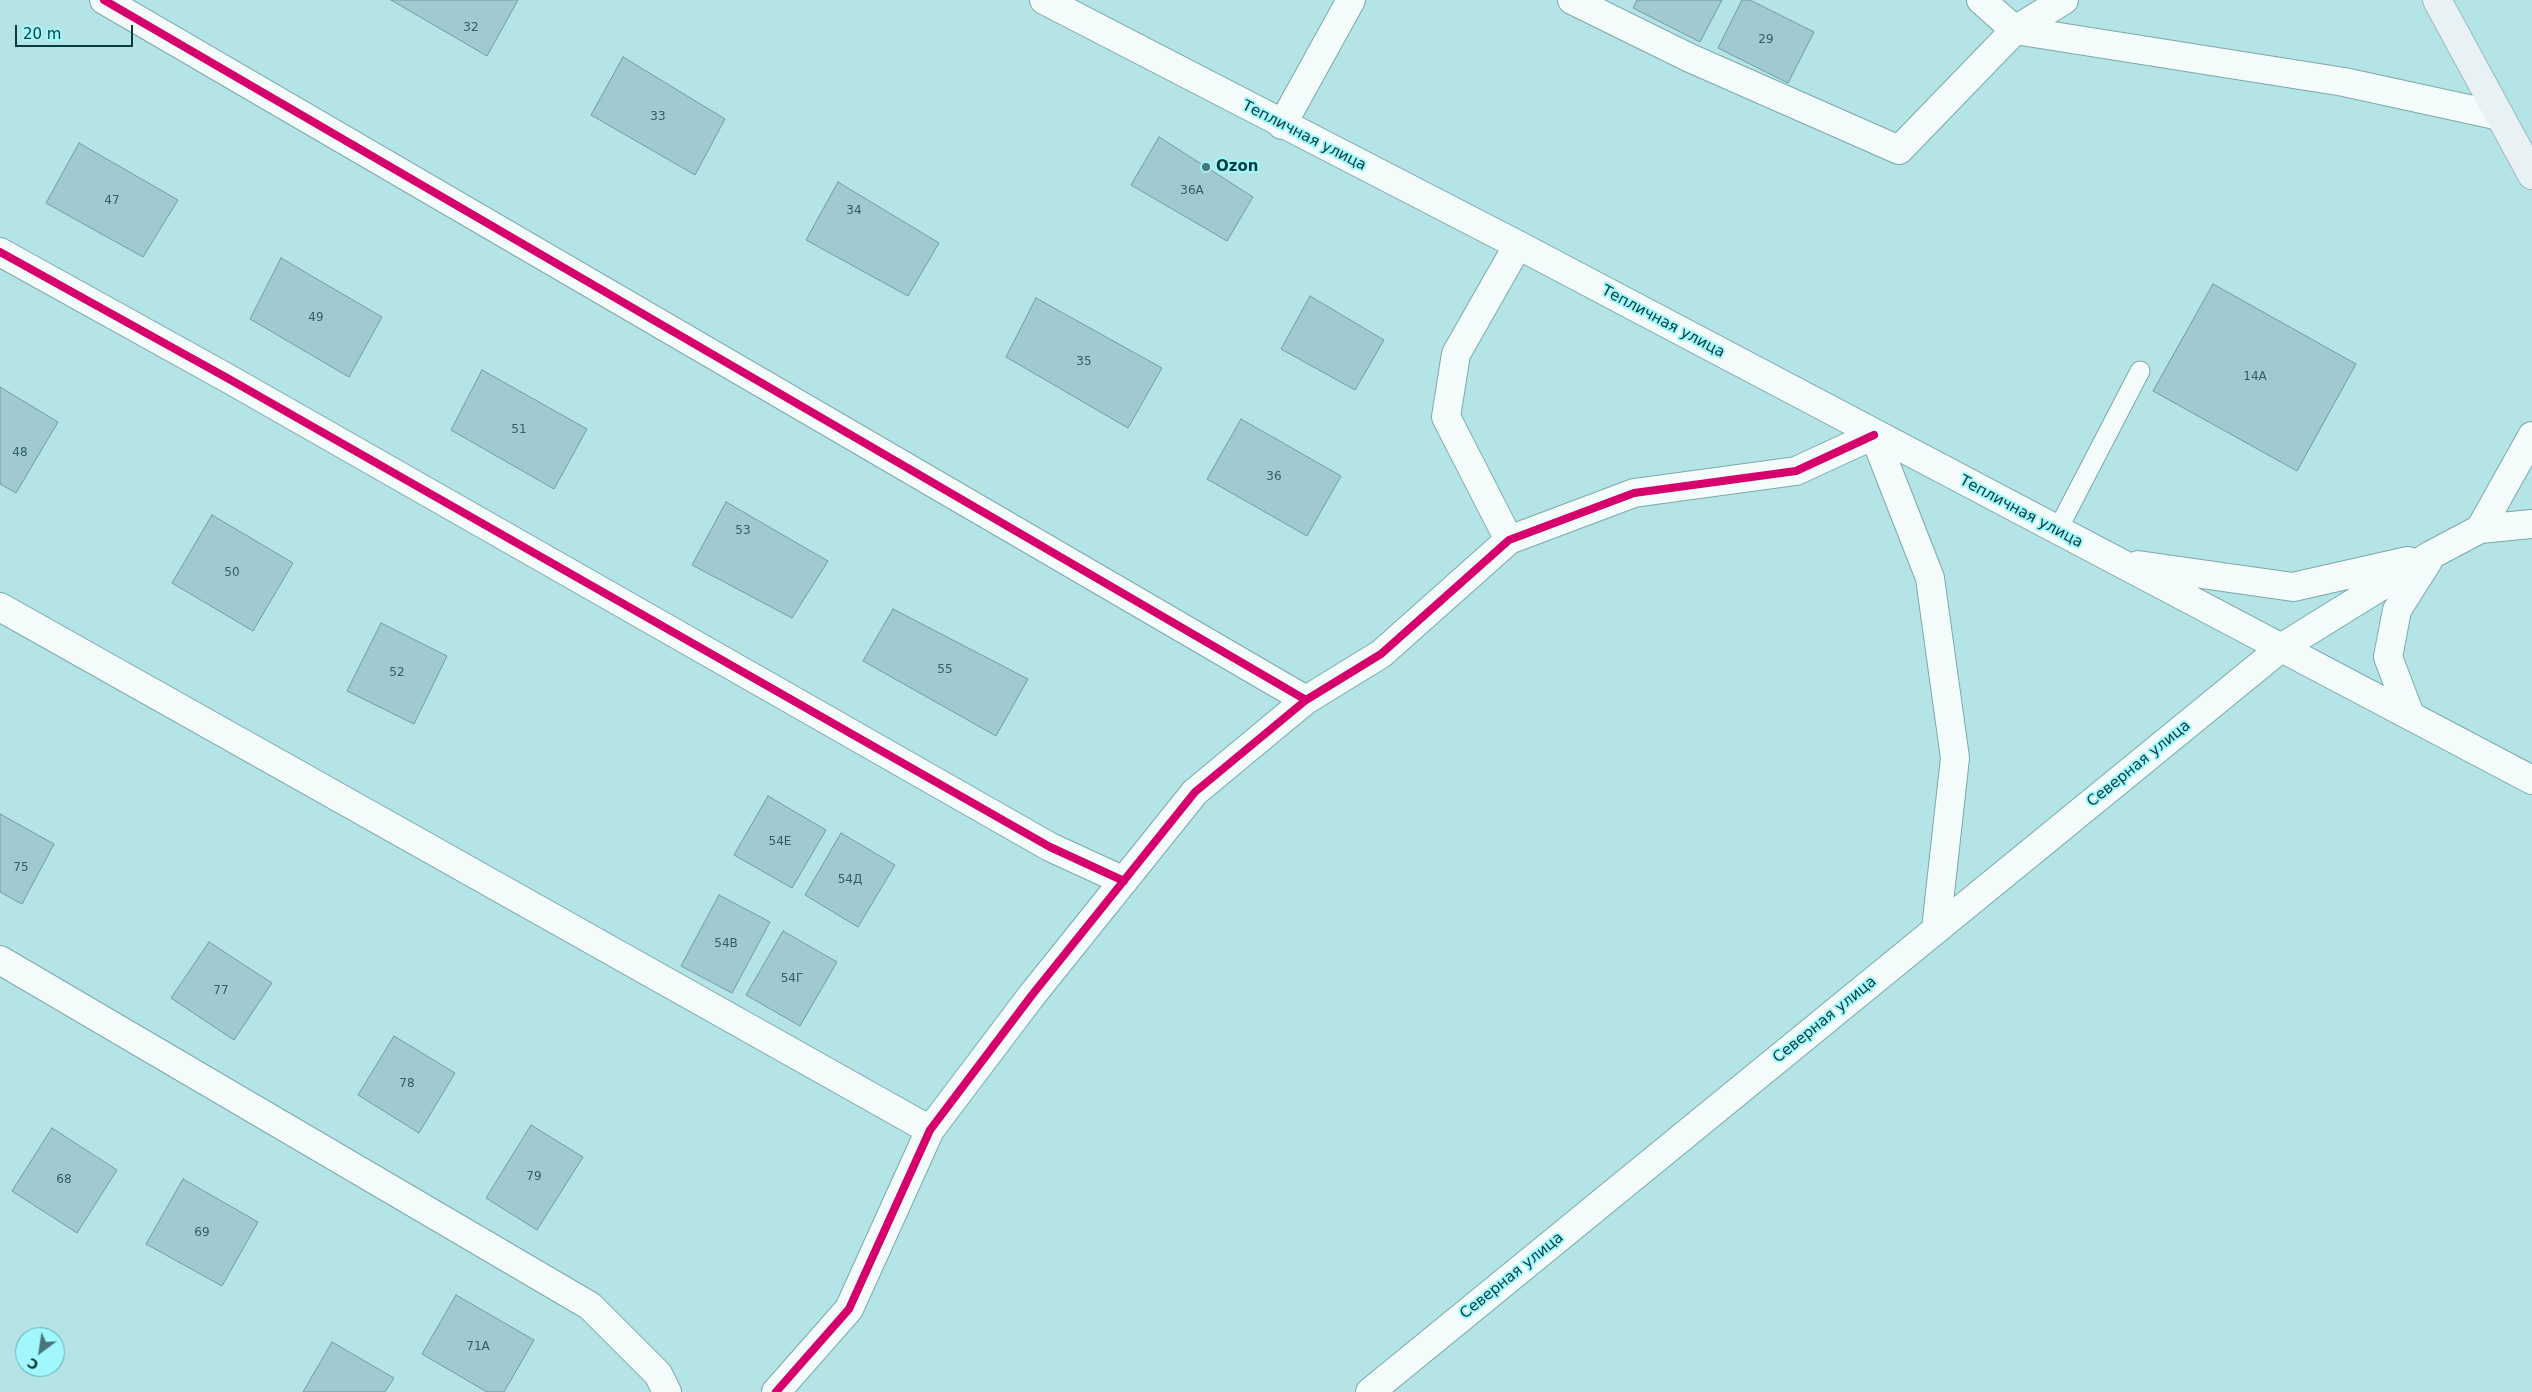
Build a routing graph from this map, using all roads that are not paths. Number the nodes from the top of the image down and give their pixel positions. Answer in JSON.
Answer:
{"nodes":[{"id":1,"x":104,"y":0,"type":"edge"},
{"id":2,"x":1044,"y":0,"type":"edge"},
{"id":3,"x":1351,"y":0,"type":"edge"},
{"id":4,"x":1572,"y":0,"type":"edge"},
{"id":5,"x":1982,"y":0,"type":"edge"},
{"id":6,"x":2064,"y":0,"type":"edge"},
{"id":7,"x":2437,"y":0,"type":"edge"},
{"id":8,"x":2015,"y":30,"type":"junction"},
{"id":9,"x":2500,"y":116,"type":"junction"},
{"id":10,"x":1282,"y":125,"type":"junction"},
{"id":11,"x":2532,"y":175,"type":"edge"},
{"id":12,"x":1518,"y":245,"type":"junction"},
{"id":13,"x":0,"y":252,"type":"edge"},
{"id":14,"x":2140,"y":371,"type":"dead end"},
{"id":15,"x":1874,"y":435,"type":"junction"},
{"id":16,"x":2532,"y":436,"type":"edge"},
{"id":17,"x":2532,"y":524,"type":"edge"},
{"id":18,"x":2480,"y":529,"type":"junction"},
{"id":19,"x":2057,"y":531,"type":"junction"},
{"id":20,"x":1509,"y":540,"type":"junction"},
{"id":21,"x":2431,"y":555,"type":"junction"},
{"id":22,"x":2118,"y":563,"type":"junction"},
{"id":23,"x":0,"y":607,"type":"edge"},
{"id":24,"x":2281,"y":648,"type":"junction"},
{"id":25,"x":1306,"y":700,"type":"junction"},
{"id":26,"x":2410,"y":715,"type":"junction"},
{"id":27,"x":2532,"y":780,"type":"edge"},
{"id":28,"x":1124,"y":881,"type":"junction"},
{"id":29,"x":1936,"y":929,"type":"junction"},
{"id":30,"x":0,"y":960,"type":"edge"},
{"id":31,"x":930,"y":1130,"type":"junction"},
{"id":32,"x":666,"y":1392,"type":"edge"},
{"id":33,"x":776,"y":1392,"type":"edge"},
{"id":34,"x":1370,"y":1392,"type":"edge"}],
"edges":[{"from":1,"to":25,"type":"street"},
{"from":2,"to":10,"type":"street","name":"Тепличная улица"},
{"from":3,"to":10,"type":"street"},
{"from":4,"to":8,"type":"street"},
{"from":5,"to":8,"type":"street"},
{"from":6,"to":8,"type":"street"},
{"from":7,"to":9,"type":"main road"},
{"from":8,"to":9,"type":"street"},
{"from":9,"to":11,"type":"main road"},
{"from":10,"to":12,"type":"street","name":"Тепличная улица"},
{"from":12,"to":15,"type":"street","name":"Тепличная улица"},
{"from":12,"to":20,"type":"street"},
{"from":13,"to":28,"type":"street"},
{"from":14,"to":19,"type":"lane"},
{"from":15,"to":19,"type":"street","name":"Тепличная улица"},
{"from":15,"to":20,"type":"street"},
{"from":15,"to":29,"type":"street"},
{"from":16,"to":18,"type":"street"},
{"from":17,"to":18,"type":"street"},
{"from":18,"to":21,"type":"street"},
{"from":19,"to":22,"type":"street","name":"Тепличная улица"},
{"from":20,"to":25,"type":"street"},
{"from":21,"to":22,"type":"street"},
{"from":21,"to":24,"type":"street","name":"Северная улица"},
{"from":21,"to":26,"type":"street"},
{"from":22,"to":24,"type":"street","name":"Тепличная улица"},
{"from":23,"to":31,"type":"street"},
{"from":24,"to":26,"type":"street","name":"Тепличная улица"},
{"from":24,"to":29,"type":"street","name":"Северная улица"},
{"from":25,"to":28,"type":"street"},
{"from":26,"to":27,"type":"street","name":"Тепличная улица"},
{"from":28,"to":31,"type":"street"},
{"from":29,"to":34,"type":"street","name":"Северная улица"},
{"from":30,"to":32,"type":"street"},
{"from":31,"to":33,"type":"street"}]}
